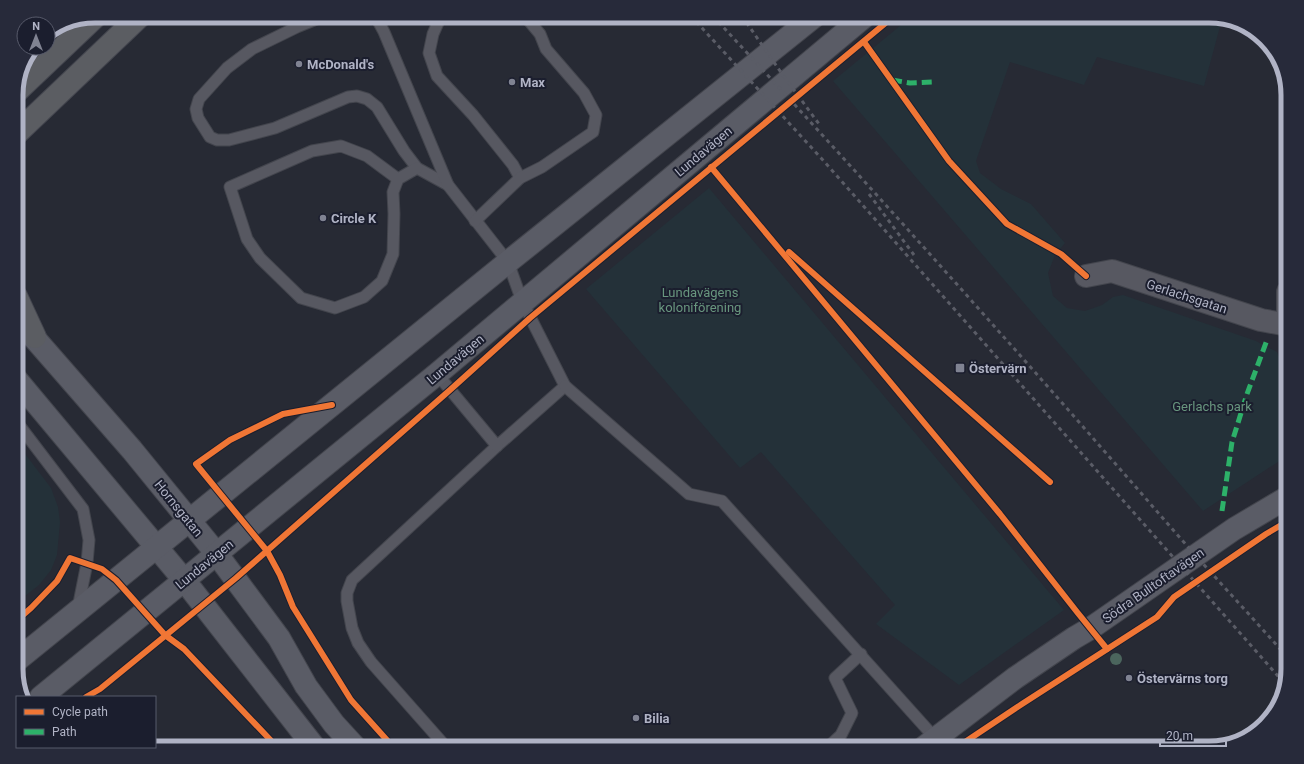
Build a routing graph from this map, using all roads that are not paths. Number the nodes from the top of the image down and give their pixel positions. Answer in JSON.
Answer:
{"nodes":[{"id":1,"x":88,"y":23,"type":"edge"},
{"id":2,"x":133,"y":23,"type":"edge"},
{"id":3,"x":307,"y":23,"type":"edge"},
{"id":4,"x":379,"y":23,"type":"edge"},
{"id":5,"x":438,"y":23,"type":"edge"},
{"id":6,"x":531,"y":23,"type":"edge"},
{"id":7,"x":806,"y":23,"type":"edge"},
{"id":8,"x":857,"y":23,"type":"edge"},
{"id":9,"x":24,"y":84,"type":"edge"},
{"id":10,"x":53,"y":99,"type":"junction"},
{"id":11,"x":23,"y":127,"type":"edge"},
{"id":12,"x":23,"y":136,"type":"edge"},
{"id":13,"x":417,"y":168,"type":"junction"},
{"id":14,"x":520,"y":178,"type":"junction"},
{"id":15,"x":398,"y":179,"type":"junction"},
{"id":16,"x":448,"y":185,"type":"junction"},
{"id":17,"x":475,"y":221,"type":"junction"},
{"id":18,"x":508,"y":262,"type":"junction"},
{"id":19,"x":1086,"y":276,"type":"dead end"},
{"id":20,"x":522,"y":301,"type":"junction"},
{"id":21,"x":23,"y":311,"type":"edge"},
{"id":22,"x":23,"y":324,"type":"edge"},
{"id":23,"x":1281,"y":324,"type":"edge"},
{"id":24,"x":35,"y":337,"type":"junction"},
{"id":25,"x":437,"y":374,"type":"junction"},
{"id":26,"x":566,"y":386,"type":"junction"},
{"id":27,"x":23,"y":387,"type":"edge"},
{"id":28,"x":23,"y":430,"type":"edge"},
{"id":29,"x":497,"y":446,"type":"junction"},
{"id":30,"x":1281,"y":501,"type":"edge"},
{"id":31,"x":189,"y":521,"type":"junction"},
{"id":32,"x":157,"y":548,"type":"junction"},
{"id":33,"x":216,"y":553,"type":"junction"},
{"id":34,"x":184,"y":580,"type":"junction"},
{"id":35,"x":77,"y":611,"type":"junction"},
{"id":36,"x":861,"y":654,"type":"junction"},
{"id":37,"x":23,"y":655,"type":"edge"},
{"id":38,"x":42,"y":696,"type":"edge"},
{"id":39,"x":310,"y":741,"type":"edge"},
{"id":40,"x":350,"y":741,"type":"edge"},
{"id":41,"x":441,"y":741,"type":"edge"},
{"id":42,"x":835,"y":741,"type":"edge"},
{"id":43,"x":927,"y":741,"type":"edge"},
{"id":44,"x":932,"y":741,"type":"edge"}],
"edges":[{"from":1,"to":9,"type":"highway"},
{"from":2,"to":10,"type":"highway"},
{"from":3,"to":13,"type":"lane"},
{"from":4,"to":16,"type":"lane"},
{"from":5,"to":14,"type":"lane"},
{"from":6,"to":14,"type":"lane"},
{"from":7,"to":18,"type":"main road"},
{"from":8,"to":20,"type":"main road","name":"Lundavägen"},
{"from":10,"to":11,"type":"highway"},
{"from":10,"to":12,"type":"highway"},
{"from":13,"to":15,"type":"lane"},
{"from":13,"to":16,"type":"lane"},
{"from":14,"to":17,"type":"lane"},
{"from":15,"to":15,"type":"lane"},
{"from":16,"to":17,"type":"lane"},
{"from":17,"to":18,"type":"lane"},
{"from":18,"to":20,"type":"lane"},
{"from":18,"to":31,"type":"main road"},
{"from":19,"to":23,"type":"street","name":"Gerlachsgatan"},
{"from":20,"to":25,"type":"main road","name":"Lundavägen"},
{"from":20,"to":26,"type":"lane"},
{"from":21,"to":24,"type":"highway"},
{"from":22,"to":24,"type":"main road","name":"Hornsgatan"},
{"from":24,"to":31,"type":"main road","name":"Hornsgatan"},
{"from":25,"to":29,"type":"lane"},
{"from":25,"to":33,"type":"main road","name":"Lundavägen"},
{"from":26,"to":29,"type":"lane"},
{"from":26,"to":36,"type":"lane"},
{"from":27,"to":32,"type":"main road"},
{"from":28,"to":35,"type":"lane"},
{"from":29,"to":41,"type":"lane"},
{"from":30,"to":44,"type":"main road","name":"Södra Bulltoftavägen"},
{"from":31,"to":32,"type":"main road"},
{"from":31,"to":33,"type":"main road","name":"Hornsgatan"},
{"from":32,"to":34,"type":"main road"},
{"from":32,"to":35,"type":"main road"},
{"from":33,"to":34,"type":"main road","name":"Lundavägen"},
{"from":33,"to":40,"type":"main road","name":"Hornsgatan"},
{"from":34,"to":38,"type":"main road","name":"Lundavägen"},
{"from":34,"to":39,"type":"main road"},
{"from":35,"to":37,"type":"main road"},
{"from":36,"to":42,"type":"lane"},
{"from":36,"to":43,"type":"lane"}]}
